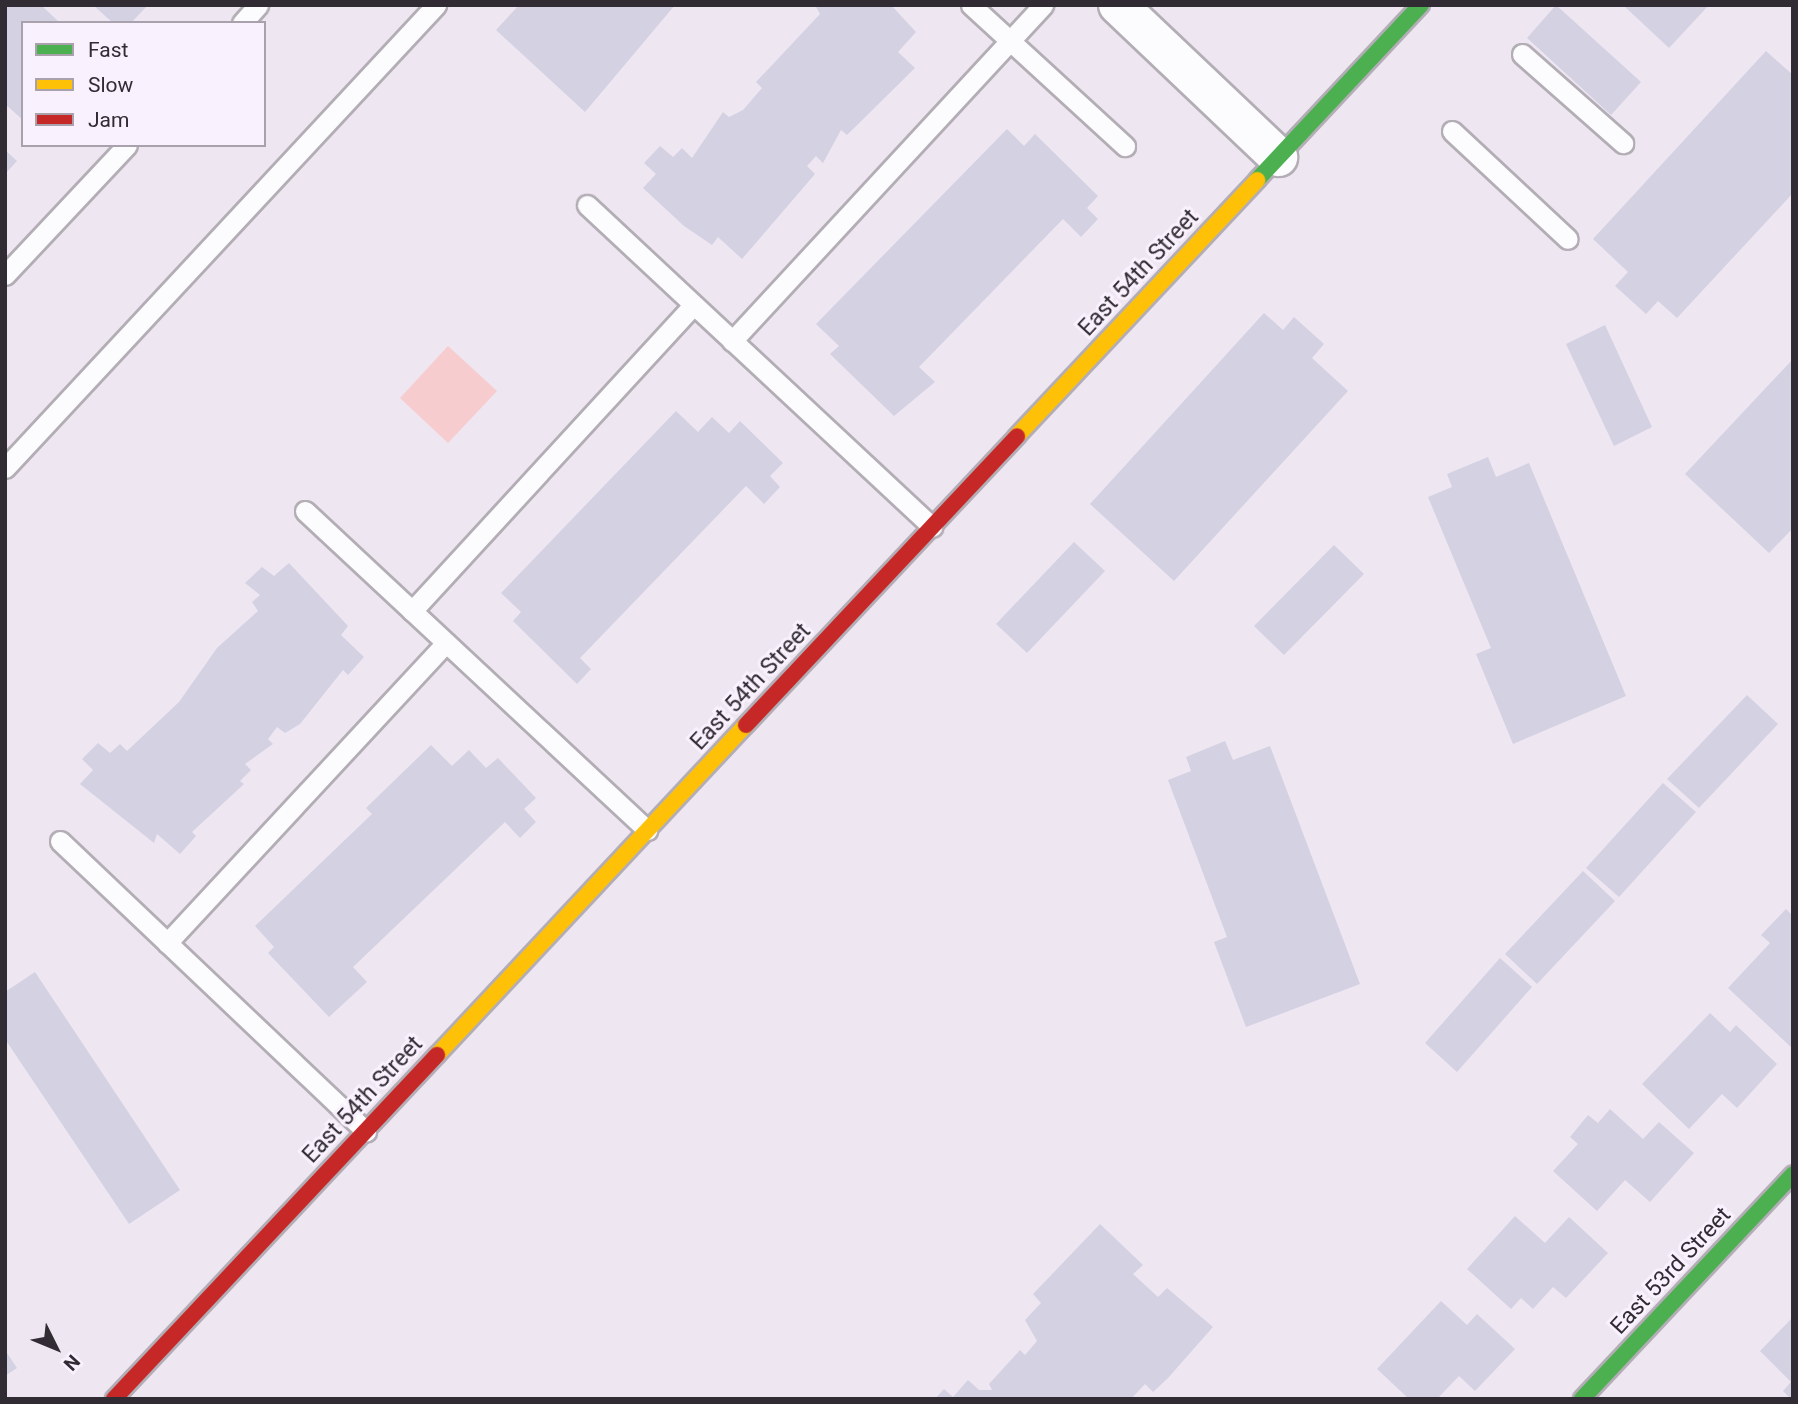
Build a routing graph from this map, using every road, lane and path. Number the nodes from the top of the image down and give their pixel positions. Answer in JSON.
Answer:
{"nodes":[{"id":1,"x":258,"y":5,"type":"edge"},
{"id":2,"x":436,"y":5,"type":"edge"},
{"id":3,"x":971,"y":5,"type":"edge"},
{"id":4,"x":1043,"y":5,"type":"edge"},
{"id":5,"x":1118,"y":5,"type":"edge"},
{"id":6,"x":1420,"y":5,"type":"edge"},
{"id":7,"x":244,"y":21,"type":"edge"},
{"id":8,"x":1010,"y":42,"type":"junction"},
{"id":9,"x":1521,"y":54,"type":"dead end"},
{"id":10,"x":1452,"y":131,"type":"dead end"},
{"id":11,"x":1623,"y":143,"type":"dead end"},
{"id":12,"x":1125,"y":146,"type":"dead end"},
{"id":13,"x":125,"y":147,"type":"edge"},
{"id":14,"x":1278,"y":158,"type":"junction"},
{"id":15,"x":587,"y":205,"type":"dead end"},
{"id":16,"x":1568,"y":239,"type":"dead end"},
{"id":17,"x":5,"y":275,"type":"edge"},
{"id":18,"x":693,"y":305,"type":"junction"},
{"id":19,"x":732,"y":341,"type":"junction"},
{"id":20,"x":5,"y":468,"type":"edge"},
{"id":21,"x":305,"y":511,"type":"dead end"},
{"id":22,"x":932,"y":527,"type":"junction"},
{"id":23,"x":412,"y":611,"type":"junction"},
{"id":24,"x":446,"y":643,"type":"junction"},
{"id":25,"x":647,"y":830,"type":"junction"},
{"id":26,"x":60,"y":841,"type":"dead end"},
{"id":27,"x":167,"y":943,"type":"junction"},
{"id":28,"x":366,"y":1131,"type":"junction"},
{"id":29,"x":1793,"y":1174,"type":"edge"},
{"id":30,"x":114,"y":1399,"type":"edge"},
{"id":31,"x":1582,"y":1399,"type":"edge"}],
"edges":[{"from":1,"to":7,"type":"lane"},
{"from":2,"to":20,"type":"lane"},
{"from":3,"to":8,"type":"lane"},
{"from":4,"to":8,"type":"lane"},
{"from":5,"to":14,"type":"street"},
{"from":6,"to":14,"type":"street","name":"East 54th Street"},
{"from":8,"to":12,"type":"lane"},
{"from":8,"to":19,"type":"lane"},
{"from":9,"to":11,"type":"lane"},
{"from":10,"to":16,"type":"lane"},
{"from":13,"to":17,"type":"lane"},
{"from":14,"to":22,"type":"street","name":"East 54th Street"},
{"from":15,"to":18,"type":"lane"},
{"from":18,"to":19,"type":"lane"},
{"from":18,"to":23,"type":"lane"},
{"from":19,"to":22,"type":"lane"},
{"from":21,"to":23,"type":"lane"},
{"from":22,"to":25,"type":"street","name":"East 54th Street"},
{"from":23,"to":24,"type":"lane"},
{"from":24,"to":25,"type":"lane"},
{"from":24,"to":27,"type":"lane"},
{"from":25,"to":28,"type":"street","name":"East 54th Street"},
{"from":26,"to":27,"type":"lane"},
{"from":27,"to":28,"type":"lane"},
{"from":28,"to":30,"type":"street","name":"East 54th Street"},
{"from":29,"to":31,"type":"street","name":"East 53rd Street"}]}
